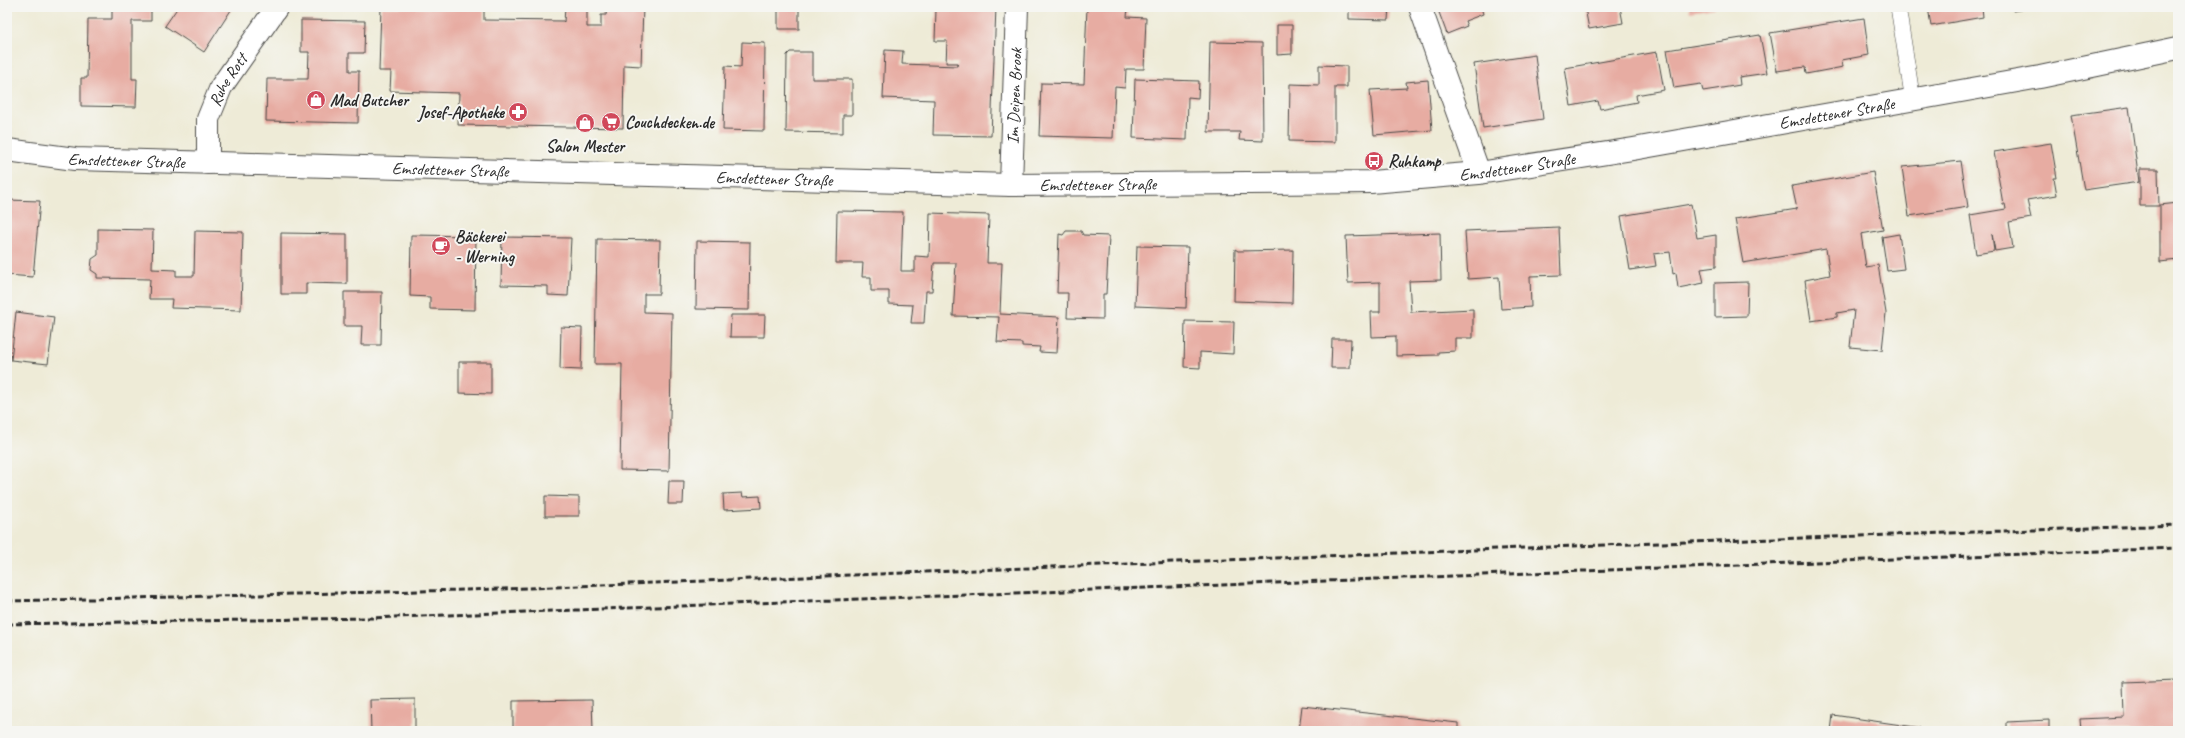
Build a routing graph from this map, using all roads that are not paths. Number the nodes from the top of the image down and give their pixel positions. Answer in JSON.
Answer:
{"nodes":[{"id":1,"x":277,"y":7,"type":"edge"},
{"id":2,"x":1017,"y":7,"type":"edge"},
{"id":3,"x":1420,"y":7,"type":"edge"},
{"id":4,"x":1898,"y":7,"type":"edge"},
{"id":5,"x":2178,"y":48,"type":"edge"},
{"id":6,"x":1913,"y":101,"type":"junction"},
{"id":7,"x":7,"y":150,"type":"edge"},
{"id":8,"x":208,"y":163,"type":"junction"},
{"id":9,"x":1479,"y":173,"type":"junction"},
{"id":10,"x":1011,"y":186,"type":"junction"}],
"edges":[{"from":1,"to":8,"type":"street","name":"Ruhe Rott"},
{"from":2,"to":10,"type":"street","name":"Im Deipen Brook"},
{"from":3,"to":9,"type":"street"},
{"from":4,"to":6,"type":"lane"},
{"from":5,"to":6,"type":"street","name":"Emsdettener Straße"},
{"from":6,"to":9,"type":"street","name":"Emsdettener Straße"},
{"from":7,"to":8,"type":"street","name":"Emsdettener Straße"},
{"from":8,"to":10,"type":"street","name":"Emsdettener Straße"},
{"from":9,"to":10,"type":"street","name":"Emsdettener Straße"}]}
